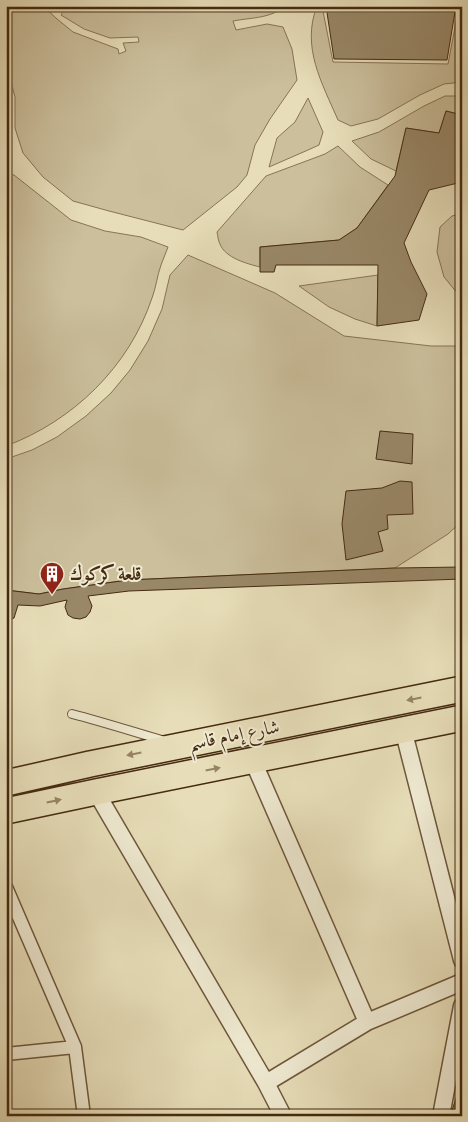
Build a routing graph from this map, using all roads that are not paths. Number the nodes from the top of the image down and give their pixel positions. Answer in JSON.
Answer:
{"nodes":[{"id":1,"x":462,"y":689,"type":"edge"},
{"id":2,"x":72,"y":714,"type":"dead end"},
{"id":3,"x":462,"y":718,"type":"edge"},
{"id":4,"x":403,"y":729,"type":"junction"},
{"id":5,"x":179,"y":746,"type":"junction"},
{"id":6,"x":253,"y":761,"type":"junction"},
{"id":7,"x":6,"y":783,"type":"edge"},
{"id":8,"x":96,"y":792,"type":"junction"},
{"id":9,"x":6,"y":811,"type":"edge"},
{"id":10,"x":6,"y":887,"type":"edge"},
{"id":11,"x":462,"y":960,"type":"edge"},
{"id":12,"x":462,"y":982,"type":"edge"},
{"id":13,"x":462,"y":1006,"type":"edge"},
{"id":14,"x":367,"y":1022,"type":"junction"},
{"id":15,"x":75,"y":1047,"type":"junction"},
{"id":16,"x":6,"y":1054,"type":"edge"},
{"id":17,"x":266,"y":1083,"type":"junction"},
{"id":18,"x":84,"y":1116,"type":"edge"},
{"id":19,"x":283,"y":1116,"type":"edge"},
{"id":20,"x":441,"y":1116,"type":"edge"}],
"edges":[{"from":1,"to":5,"type":"main road","name":"شارع إمام قاسم","one_way":true},
{"from":2,"to":5,"type":"lane"},
{"from":3,"to":4,"type":"main road","name":"شارع إمام قاسم"},
{"from":4,"to":6,"type":"main road","name":"شارع إمام قاسم"},
{"from":4,"to":11,"type":"street"},
{"from":5,"to":7,"type":"main road","name":"شارع إمام قاسم","one_way":true},
{"from":8,"to":6,"type":"main road","name":"شارع إمام قاسم","one_way":true},
{"from":6,"to":14,"type":"street"},
{"from":9,"to":8,"type":"main road","name":"شارع إمام قاسم","one_way":true},
{"from":8,"to":17,"type":"street"},
{"from":10,"to":15,"type":"street"},
{"from":12,"to":14,"type":"street"},
{"from":13,"to":20,"type":"street"},
{"from":14,"to":17,"type":"street"},
{"from":15,"to":16,"type":"street"},
{"from":15,"to":18,"type":"street"},
{"from":17,"to":19,"type":"street"}]}
